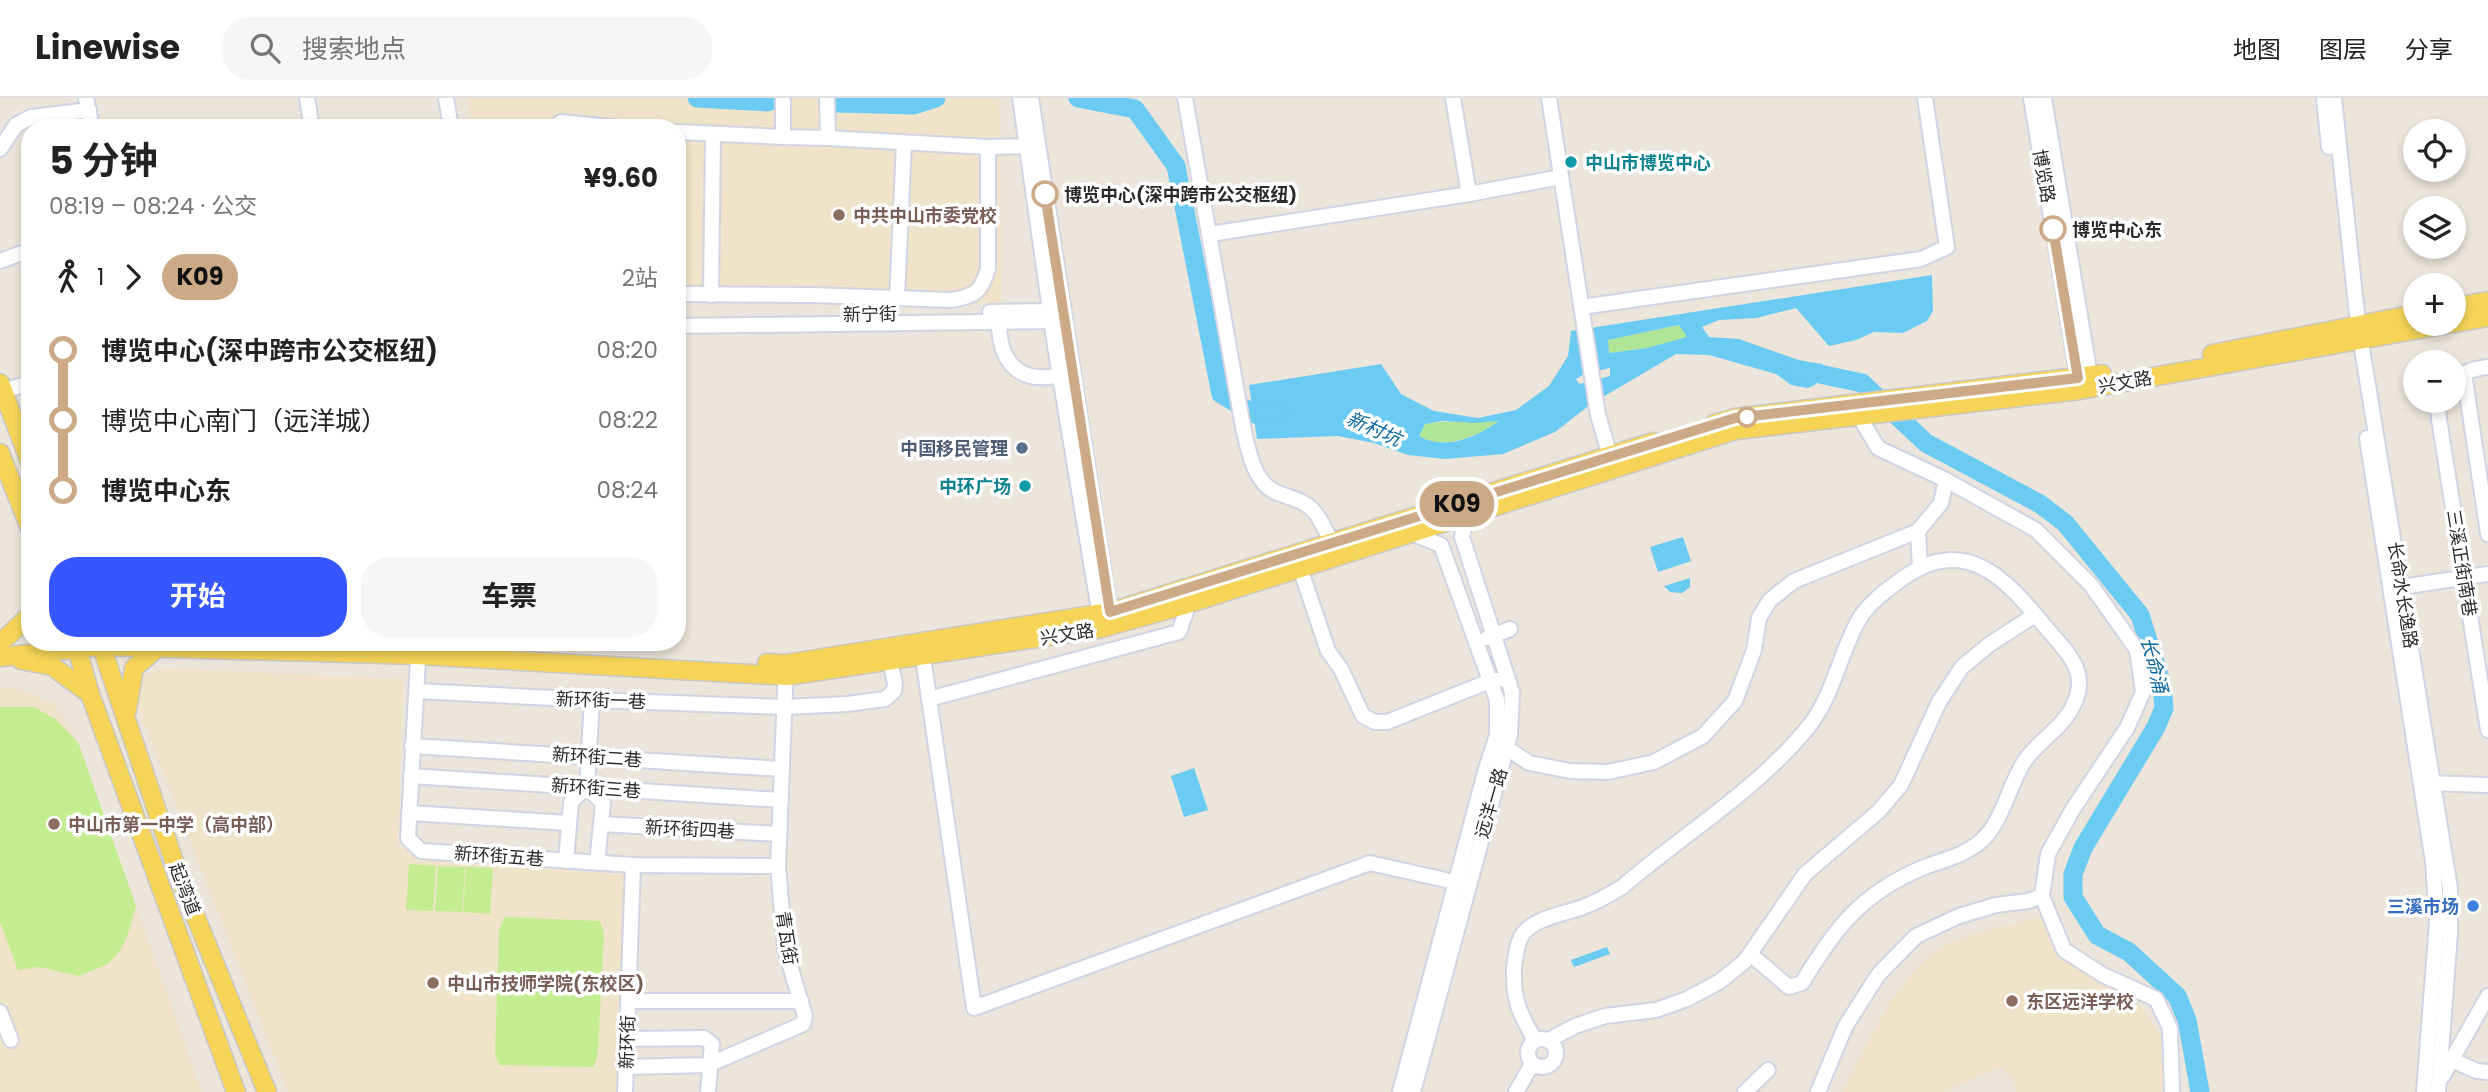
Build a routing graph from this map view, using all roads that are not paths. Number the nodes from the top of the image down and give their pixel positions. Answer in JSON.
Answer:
{"nodes":[{"id":1,"x":309,"y":98,"type":"edge"},
{"id":2,"x":447,"y":98,"type":"edge"},
{"id":3,"x":783,"y":98,"type":"edge"},
{"id":4,"x":827,"y":98,"type":"edge"},
{"id":5,"x":1020,"y":98,"type":"edge"},
{"id":6,"x":1031,"y":98,"type":"edge"},
{"id":7,"x":1185,"y":98,"type":"edge"},
{"id":8,"x":1453,"y":98,"type":"edge"},
{"id":9,"x":1549,"y":98,"type":"edge"},
{"id":10,"x":1925,"y":98,"type":"edge"},
{"id":11,"x":2031,"y":98,"type":"edge"},
{"id":12,"x":2044,"y":98,"type":"edge"},
{"id":13,"x":2324,"y":98,"type":"edge"},
{"id":14,"x":2334,"y":98,"type":"edge"},
{"id":15,"x":88,"y":104,"type":"edge"},
{"id":16,"x":27,"y":119,"type":"edge"},
{"id":17,"x":312,"y":119,"type":"edge"},
{"id":18,"x":450,"y":119,"type":"edge"},
{"id":19,"x":21,"y":122,"type":"edge"},
{"id":20,"x":1029,"y":126,"type":"junction"},
{"id":21,"x":686,"y":132,"type":"edge"},
{"id":22,"x":713,"y":134,"type":"junction"},
{"id":23,"x":783,"y":137,"type":"junction"},
{"id":24,"x":828,"y":138,"type":"junction"},
{"id":25,"x":904,"y":143,"type":"junction"},
{"id":26,"x":1032,"y":146,"type":"junction"},
{"id":27,"x":988,"y":147,"type":"junction"},
{"id":28,"x":0,"y":149,"type":"edge"},
{"id":29,"x":1561,"y":177,"type":"junction"},
{"id":30,"x":1469,"y":194,"type":"junction"},
{"id":31,"x":1210,"y":234,"type":"junction"},
{"id":32,"x":21,"y":253,"type":"edge"},
{"id":33,"x":0,"y":261,"type":"edge"},
{"id":34,"x":686,"y":295,"type":"edge"},
{"id":35,"x":711,"y":295,"type":"junction"},
{"id":36,"x":897,"y":298,"type":"junction"},
{"id":37,"x":2488,"y":301,"type":"edge"},
{"id":38,"x":2466,"y":305,"type":"edge"},
{"id":39,"x":1582,"y":313,"type":"junction"},
{"id":40,"x":1057,"y":316,"type":"junction"},
{"id":41,"x":686,"y":317,"type":"edge"},
{"id":42,"x":2488,"y":317,"type":"edge"},
{"id":43,"x":2403,"y":318,"type":"edge"},
{"id":44,"x":2466,"y":321,"type":"edge"},
{"id":45,"x":999,"y":322,"type":"junction"},
{"id":46,"x":686,"y":326,"type":"edge"},
{"id":47,"x":2403,"y":328,"type":"edge"},
{"id":48,"x":2355,"y":332,"type":"junction"},
{"id":49,"x":2488,"y":367,"type":"edge"},
{"id":50,"x":2466,"y":372,"type":"edge"},
{"id":51,"x":1059,"y":375,"type":"junction"},
{"id":52,"x":2085,"y":383,"type":"junction"},
{"id":53,"x":21,"y":384,"type":"edge"},
{"id":54,"x":2466,"y":386,"type":"edge"},
{"id":55,"x":2,"y":387,"type":"edge"},
{"id":56,"x":1867,"y":411,"type":"junction"},
{"id":57,"x":2438,"y":413,"type":"edge"},
{"id":58,"x":21,"y":438,"type":"edge"},
{"id":59,"x":0,"y":453,"type":"edge"},
{"id":60,"x":1610,"y":456,"type":"junction"},
{"id":61,"x":1946,"y":480,"type":"junction"},
{"id":62,"x":21,"y":506,"type":"edge"},
{"id":63,"x":1466,"y":515,"type":"junction"},
{"id":64,"x":1918,"y":531,"type":"junction"},
{"id":65,"x":1411,"y":533,"type":"junction"},
{"id":66,"x":2488,"y":534,"type":"edge"},
{"id":67,"x":1332,"y":543,"type":"junction"},
{"id":68,"x":1300,"y":568,"type":"junction"},
{"id":69,"x":1920,"y":568,"type":"junction"},
{"id":70,"x":2488,"y":574,"type":"edge"},
{"id":71,"x":2464,"y":579,"type":"junction"},
{"id":72,"x":2402,"y":587,"type":"junction"},
{"id":73,"x":1184,"y":605,"type":"junction"},
{"id":74,"x":2035,"y":615,"type":"junction"},
{"id":75,"x":1106,"y":620,"type":"junction"},
{"id":76,"x":21,"y":624,"type":"edge"},
{"id":77,"x":1510,"y":629,"type":"dead end"},
{"id":78,"x":1493,"y":636,"type":"junction"},
{"id":79,"x":21,"y":641,"type":"edge"},
{"id":80,"x":1476,"y":641,"type":"junction"},
{"id":81,"x":0,"y":643,"type":"edge"},
{"id":82,"x":41,"y":651,"type":"edge"},
{"id":83,"x":78,"y":651,"type":"edge"},
{"id":84,"x":103,"y":651,"type":"edge"},
{"id":85,"x":153,"y":651,"type":"edge"},
{"id":86,"x":415,"y":651,"type":"edge"},
{"id":87,"x":466,"y":651,"type":"edge"},
{"id":88,"x":923,"y":657,"type":"junction"},
{"id":89,"x":0,"y":658,"type":"edge"},
{"id":90,"x":890,"y":662,"type":"junction"},
{"id":91,"x":786,"y":670,"type":"junction"},
{"id":92,"x":1508,"y":680,"type":"junction"},
{"id":93,"x":1490,"y":681,"type":"junction"},
{"id":94,"x":417,"y":691,"type":"junction"},
{"id":95,"x":90,"y":694,"type":"junction"},
{"id":96,"x":929,"y":699,"type":"junction"},
{"id":97,"x":592,"y":700,"type":"junction"},
{"id":98,"x":786,"y":707,"type":"junction"},
{"id":99,"x":127,"y":718,"type":"junction"},
{"id":100,"x":2488,"y":730,"type":"edge"},
{"id":101,"x":412,"y":746,"type":"junction"},
{"id":102,"x":1504,"y":750,"type":"junction"},
{"id":103,"x":589,"y":757,"type":"junction"},
{"id":104,"x":782,"y":769,"type":"junction"},
{"id":105,"x":411,"y":776,"type":"junction"},
{"id":106,"x":2427,"y":783,"type":"junction"},
{"id":107,"x":2488,"y":785,"type":"edge"},
{"id":108,"x":587,"y":787,"type":"junction"},
{"id":109,"x":780,"y":800,"type":"junction"},
{"id":110,"x":409,"y":813,"type":"junction"},
{"id":111,"x":569,"y":823,"type":"junction"},
{"id":112,"x":601,"y":824,"type":"junction"},
{"id":113,"x":779,"y":834,"type":"junction"},
{"id":114,"x":566,"y":860,"type":"junction"},
{"id":115,"x":597,"y":863,"type":"junction"},
{"id":116,"x":633,"y":865,"type":"junction"},
{"id":117,"x":778,"y":866,"type":"junction"},
{"id":118,"x":1462,"y":884,"type":"junction"},
{"id":119,"x":2042,"y":896,"type":"junction"},
{"id":120,"x":1750,"y":954,"type":"junction"},
{"id":121,"x":2488,"y":996,"type":"edge"},
{"id":122,"x":629,"y":1001,"type":"junction"},
{"id":123,"x":801,"y":1001,"type":"junction"},
{"id":124,"x":0,"y":1012,"type":"edge"},
{"id":125,"x":2443,"y":1026,"type":"junction"},
{"id":126,"x":2468,"y":1031,"type":"junction"},
{"id":127,"x":627,"y":1040,"type":"junction"},
{"id":128,"x":1542,"y":1040,"type":"junction"},
{"id":129,"x":11,"y":1041,"type":"dead end"},
{"id":130,"x":2452,"y":1060,"type":"junction"},
{"id":131,"x":1532,"y":1064,"type":"junction"},
{"id":132,"x":710,"y":1065,"type":"junction"},
{"id":133,"x":626,"y":1067,"type":"junction"},
{"id":134,"x":1769,"y":1070,"type":"dead end"},
{"id":135,"x":2488,"y":1072,"type":"edge"},
{"id":136,"x":2439,"y":1087,"type":"edge"},
{"id":137,"x":236,"y":1092,"type":"edge"},
{"id":138,"x":267,"y":1092,"type":"edge"},
{"id":139,"x":625,"y":1092,"type":"edge"},
{"id":140,"x":708,"y":1092,"type":"edge"},
{"id":141,"x":1400,"y":1092,"type":"edge"},
{"id":142,"x":1413,"y":1092,"type":"edge"},
{"id":143,"x":1517,"y":1092,"type":"edge"},
{"id":144,"x":1745,"y":1092,"type":"edge"},
{"id":145,"x":1818,"y":1092,"type":"edge"},
{"id":146,"x":2172,"y":1092,"type":"edge"},
{"id":147,"x":2424,"y":1092,"type":"edge"}],
"edges":[{"from":1,"to":17,"type":"street"},
{"from":2,"to":18,"type":"street"},
{"from":3,"to":23,"type":"street"},
{"from":4,"to":24,"type":"street"},
{"from":5,"to":20,"type":"street"},
{"from":6,"to":20,"type":"street"},
{"from":7,"to":31,"type":"street"},
{"from":8,"to":30,"type":"street"},
{"from":9,"to":29,"type":"street"},
{"from":10,"to":39,"type":"street"},
{"from":11,"to":52,"type":"street","name":"博览路"},
{"from":12,"to":52,"type":"street","name":"博览路"},
{"from":13,"to":48,"type":"street","name":"长命水长逸路"},
{"from":14,"to":48,"type":"street","name":"长命水长逸路"},
{"from":15,"to":16,"type":"street"},
{"from":19,"to":28,"type":"street"},
{"from":20,"to":26,"type":"street"},
{"from":21,"to":22,"type":"street"},
{"from":22,"to":23,"type":"street"},
{"from":22,"to":35,"type":"street"},
{"from":23,"to":24,"type":"street"},
{"from":24,"to":25,"type":"street"},
{"from":25,"to":27,"type":"street"},
{"from":25,"to":36,"type":"street"},
{"from":26,"to":27,"type":"street"},
{"from":26,"to":40,"type":"street"},
{"from":27,"to":36,"type":"street"},
{"from":29,"to":30,"type":"street"},
{"from":29,"to":39,"type":"street"},
{"from":30,"to":31,"type":"street"},
{"from":31,"to":67,"type":"street"},
{"from":32,"to":33,"type":"street"},
{"from":34,"to":35,"type":"street"},
{"from":35,"to":36,"type":"street"},
{"from":37,"to":38,"type":"main road"},
{"from":39,"to":60,"type":"street"},
{"from":40,"to":41,"type":"street","name":"新宁街"},
{"from":40,"to":45,"type":"street"},
{"from":40,"to":51,"type":"street"},
{"from":40,"to":75,"type":"street"},
{"from":42,"to":44,"type":"main road"},
{"from":43,"to":48,"type":"main road"},
{"from":45,"to":46,"type":"street"},
{"from":45,"to":51,"type":"street"},
{"from":47,"to":48,"type":"main road"},
{"from":48,"to":52,"type":"main road","name":"兴文路"},
{"from":48,"to":72,"type":"street","name":"长命水长逸路"},
{"from":48,"to":106,"type":"street","name":"长命水长逸路"},
{"from":49,"to":50,"type":"street"},
{"from":51,"to":75,"type":"street"},
{"from":52,"to":56,"type":"main road","name":"兴文路"},
{"from":53,"to":55,"type":"street"},
{"from":54,"to":66,"type":"street"},
{"from":55,"to":58,"type":"main road"},
{"from":56,"to":60,"type":"main road","name":"兴文路"},
{"from":56,"to":61,"type":"street"},
{"from":56,"to":63,"type":"main road","name":"兴文路"},
{"from":57,"to":71,"type":"street","name":"三溪正街南巷"},
{"from":59,"to":62,"type":"main road"},
{"from":60,"to":67,"type":"main road","name":"兴文路"},
{"from":61,"to":64,"type":"street"},
{"from":61,"to":119,"type":"street"},
{"from":63,"to":65,"type":"main road","name":"兴文路"},
{"from":63,"to":78,"type":"street","name":"远洋一路"},
{"from":64,"to":69,"type":"street"},
{"from":64,"to":102,"type":"street"},
{"from":65,"to":68,"type":"main road","name":"兴文路"},
{"from":65,"to":80,"type":"street"},
{"from":67,"to":75,"type":"main road","name":"兴文路"},
{"from":68,"to":73,"type":"main road","name":"兴文路"},
{"from":68,"to":93,"type":"street"},
{"from":69,"to":74,"type":"street"},
{"from":69,"to":128,"type":"street"},
{"from":70,"to":71,"type":"street"},
{"from":71,"to":72,"type":"street"},
{"from":71,"to":100,"type":"street","name":"三溪正街南巷"},
{"from":72,"to":106,"type":"street","name":"长命水长逸路"},
{"from":73,"to":75,"type":"main road","name":"兴文路"},
{"from":73,"to":96,"type":"street"},
{"from":74,"to":120,"type":"street"},
{"from":74,"to":120,"type":"street"},
{"from":75,"to":88,"type":"main road","name":"兴文路"},
{"from":75,"to":91,"type":"main road","name":"兴文路"},
{"from":76,"to":81,"type":"main road"},
{"from":77,"to":78,"type":"street"},
{"from":78,"to":80,"type":"street"},
{"from":78,"to":92,"type":"street","name":"远洋一路"},
{"from":79,"to":81,"type":"main road"},
{"from":80,"to":93,"type":"street"},
{"from":82,"to":89,"type":"main road","name":"兴文路"},
{"from":83,"to":95,"type":"main road","name":"起湾道"},
{"from":84,"to":99,"type":"main road","name":"起湾道"},
{"from":85,"to":99,"type":"main road"},
{"from":86,"to":94,"type":"street","name":"新环街五巷"},
{"from":87,"to":91,"type":"main road","name":"兴文路"},
{"from":88,"to":90,"type":"main road","name":"兴文路"},
{"from":88,"to":96,"type":"street"},
{"from":89,"to":95,"type":"main road"},
{"from":90,"to":91,"type":"main road","name":"兴文路"},
{"from":90,"to":98,"type":"street","name":"新环街一巷"},
{"from":91,"to":98,"type":"street","name":"青瓦街"},
{"from":92,"to":93,"type":"street"},
{"from":92,"to":102,"type":"street","name":"远洋一路"},
{"from":93,"to":102,"type":"street","name":"远洋一路"},
{"from":94,"to":97,"type":"street","name":"新环街一巷"},
{"from":94,"to":101,"type":"street","name":"新环街五巷"},
{"from":95,"to":137,"type":"main road","name":"起湾道"},
{"from":96,"to":118,"type":"street"},
{"from":97,"to":98,"type":"street","name":"新环街一巷"},
{"from":97,"to":103,"type":"street"},
{"from":98,"to":104,"type":"street","name":"青瓦街"},
{"from":99,"to":138,"type":"main road","name":"起湾道"},
{"from":101,"to":103,"type":"street","name":"新环街二巷"},
{"from":101,"to":105,"type":"street","name":"新环街五巷"},
{"from":102,"to":118,"type":"street","name":"远洋一路"},
{"from":103,"to":104,"type":"street","name":"新环街二巷"},
{"from":103,"to":108,"type":"street"},
{"from":104,"to":109,"type":"street","name":"青瓦街"},
{"from":105,"to":108,"type":"street","name":"新环街三巷"},
{"from":105,"to":110,"type":"street","name":"新环街五巷"},
{"from":106,"to":107,"type":"street"},
{"from":106,"to":125,"type":"street","name":"长命水长逸路"},
{"from":106,"to":147,"type":"street","name":"长命水长逸路"},
{"from":108,"to":109,"type":"street","name":"新环街三巷"},
{"from":108,"to":111,"type":"street"},
{"from":108,"to":112,"type":"street"},
{"from":109,"to":113,"type":"street","name":"青瓦街"},
{"from":110,"to":111,"type":"street"},
{"from":110,"to":114,"type":"street","name":"新环街五巷"},
{"from":111,"to":114,"type":"street"},
{"from":112,"to":113,"type":"street","name":"新环街四巷"},
{"from":112,"to":115,"type":"street"},
{"from":113,"to":117,"type":"street","name":"青瓦街"},
{"from":114,"to":115,"type":"street","name":"新环街五巷"},
{"from":115,"to":116,"type":"street","name":"新环街五巷"},
{"from":116,"to":117,"type":"street","name":"新环街五巷"},
{"from":116,"to":122,"type":"street","name":"新环街"},
{"from":117,"to":123,"type":"street","name":"青瓦街"},
{"from":118,"to":141,"type":"street","name":"远洋一路"},
{"from":118,"to":142,"type":"street","name":"远洋一路"},
{"from":119,"to":145,"type":"street"},
{"from":119,"to":146,"type":"street"},
{"from":120,"to":128,"type":"street"},
{"from":121,"to":126,"type":"street"},
{"from":122,"to":123,"type":"street"},
{"from":122,"to":127,"type":"street","name":"新环街"},
{"from":123,"to":132,"type":"street"},
{"from":124,"to":129,"type":"street"},
{"from":125,"to":126,"type":"street"},
{"from":125,"to":136,"type":"street","name":"长命水长逸路"},
{"from":126,"to":130,"type":"street"},
{"from":127,"to":132,"type":"street"},
{"from":127,"to":133,"type":"street","name":"新环街"},
{"from":128,"to":131,"type":"street"},
{"from":128,"to":131,"type":"street"},
{"from":130,"to":135,"type":"street"},
{"from":130,"to":136,"type":"street"},
{"from":131,"to":143,"type":"street"},
{"from":132,"to":133,"type":"street"},
{"from":132,"to":140,"type":"street"},
{"from":133,"to":139,"type":"street","name":"新环街"},
{"from":134,"to":144,"type":"street"}]}
